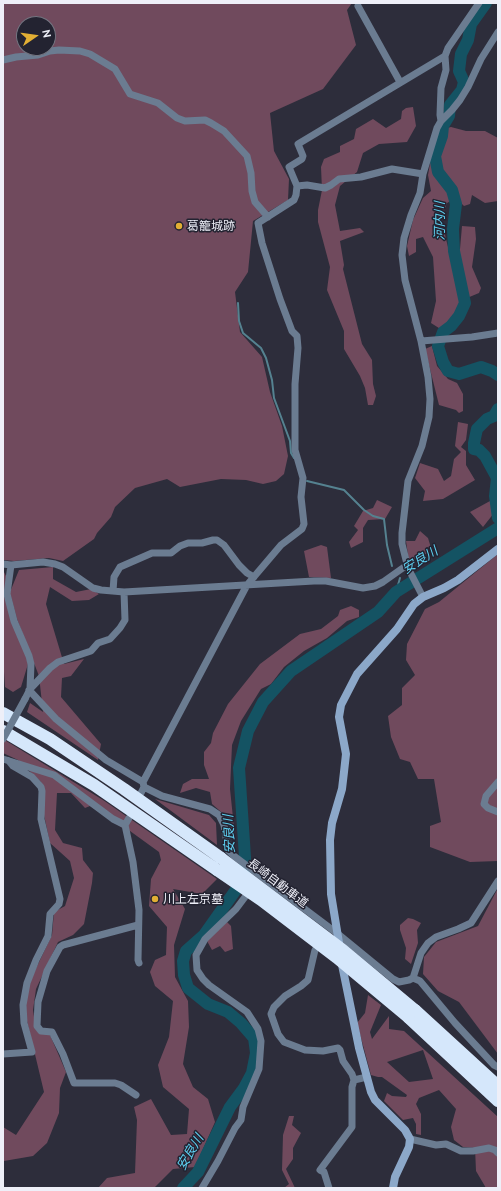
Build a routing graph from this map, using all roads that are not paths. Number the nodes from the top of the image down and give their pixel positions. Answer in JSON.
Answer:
{"nodes":[{"id":1,"x":479,"y":3,"type":"edge"},
{"id":2,"x":358,"y":6,"type":"dead end"},
{"id":3,"x":498,"y":32,"type":"edge"},
{"id":4,"x":445,"y":56,"type":"junction"},
{"id":5,"x":3,"y":60,"type":"edge"},
{"id":6,"x":400,"y":82,"type":"junction"},
{"id":7,"x":443,"y":119,"type":"junction"},
{"id":8,"x":423,"y":174,"type":"junction"},
{"id":9,"x":297,"y":186,"type":"junction"},
{"id":10,"x":268,"y":217,"type":"junction"},
{"id":11,"x":498,"y":333,"type":"edge"},
{"id":12,"x":421,"y":341,"type":"junction"},
{"id":13,"x":498,"y":549,"type":"edge"},
{"id":14,"x":3,"y":564,"type":"edge"},
{"id":15,"x":11,"y":565,"type":"junction"},
{"id":16,"x":407,"y":567,"type":"junction"},
{"id":17,"x":254,"y":577,"type":"junction"},
{"id":18,"x":247,"y":585,"type":"junction"},
{"id":19,"x":113,"y":591,"type":"junction"},
{"id":20,"x":124,"y":592,"type":"junction"},
{"id":21,"x":422,"y":594,"type":"junction"},
{"id":22,"x":30,"y":690,"type":"junction"},
{"id":23,"x":3,"y":705,"type":"edge"},
{"id":24,"x":3,"y":713,"type":"edge"},
{"id":25,"x":3,"y":731,"type":"edge"},
{"id":26,"x":3,"y":739,"type":"edge"},
{"id":27,"x":50,"y":739,"type":"junction"},
{"id":28,"x":6,"y":760,"type":"edge"},
{"id":29,"x":498,"y":782,"type":"edge"},
{"id":30,"x":143,"y":787,"type":"junction"},
{"id":31,"x":498,"y":812,"type":"edge"},
{"id":32,"x":255,"y":871,"type":"junction"},
{"id":33,"x":498,"y":881,"type":"edge"},
{"id":34,"x":138,"y":925,"type":"junction"},
{"id":35,"x":338,"y":934,"type":"junction"},
{"id":36,"x":315,"y":950,"type":"dead end"},
{"id":37,"x":139,"y":963,"type":"dead end"},
{"id":38,"x":413,"y":978,"type":"junction"},
{"id":39,"x":412,"y":1014,"type":"junction"},
{"id":40,"x":3,"y":1054,"type":"edge"},
{"id":41,"x":498,"y":1067,"type":"edge"},
{"id":42,"x":367,"y":1077,"type":"junction"},
{"id":43,"x":354,"y":1080,"type":"junction"},
{"id":44,"x":498,"y":1086,"type":"edge"},
{"id":45,"x":136,"y":1095,"type":"dead end"},
{"id":46,"x":498,"y":1101,"type":"edge"},
{"id":47,"x":410,"y":1140,"type":"junction"},
{"id":48,"x":498,"y":1153,"type":"edge"},
{"id":49,"x":202,"y":1188,"type":"edge"},
{"id":50,"x":329,"y":1188,"type":"edge"},
{"id":51,"x":393,"y":1188,"type":"edge"}],
"edges":[{"from":1,"to":4,"type":"street"},
{"from":2,"to":6,"type":"street"},
{"from":3,"to":7,"type":"street"},
{"from":4,"to":6,"type":"street"},
{"from":4,"to":7,"type":"street"},
{"from":5,"to":10,"type":"street"},
{"from":6,"to":9,"type":"street"},
{"from":7,"to":8,"type":"street"},
{"from":8,"to":9,"type":"street"},
{"from":8,"to":12,"type":"street"},
{"from":9,"to":10,"type":"street"},
{"from":10,"to":17,"type":"street"},
{"from":11,"to":12,"type":"street"},
{"from":12,"to":16,"type":"street"},
{"from":13,"to":21,"type":"street"},
{"from":14,"to":15,"type":"street"},
{"from":15,"to":19,"type":"street"},
{"from":15,"to":22,"type":"street"},
{"from":16,"to":18,"type":"street"},
{"from":16,"to":21,"type":"street"},
{"from":17,"to":18,"type":"street"},
{"from":17,"to":19,"type":"street"},
{"from":18,"to":20,"type":"street"},
{"from":18,"to":30,"type":"street"},
{"from":19,"to":20,"type":"street"},
{"from":20,"to":22,"type":"street"},
{"from":21,"to":35,"type":"street"},
{"from":22,"to":26,"type":"street","bridge":true},
{"from":22,"to":30,"type":"street"},
{"from":23,"to":27,"type":"highway"},
{"from":24,"to":27,"type":"highway","name":"長崎自動車道"},
{"from":25,"to":39,"type":"highway","name":"長崎自動車道","bridge":true},
{"from":27,"to":39,"type":"highway","name":"長崎自動車道","bridge":true},
{"from":28,"to":34,"type":"street"},
{"from":28,"to":40,"type":"street"},
{"from":29,"to":31,"type":"street"},
{"from":30,"to":32,"type":"street"},
{"from":32,"to":35,"type":"street"},
{"from":32,"to":49,"type":"street"},
{"from":33,"to":38,"type":"street"},
{"from":34,"to":37,"type":"street"},
{"from":34,"to":45,"type":"street"},
{"from":35,"to":38,"type":"street"},
{"from":35,"to":42,"type":"street"},
{"from":36,"to":43,"type":"street"},
{"from":38,"to":41,"type":"street"},
{"from":39,"to":44,"type":"highway","name":"長崎自動車道"},
{"from":39,"to":46,"type":"highway","name":"長崎自動車道"},
{"from":42,"to":43,"type":"street"},
{"from":42,"to":47,"type":"street"},
{"from":43,"to":50,"type":"street"},
{"from":47,"to":48,"type":"street"},
{"from":47,"to":51,"type":"street"}]}
